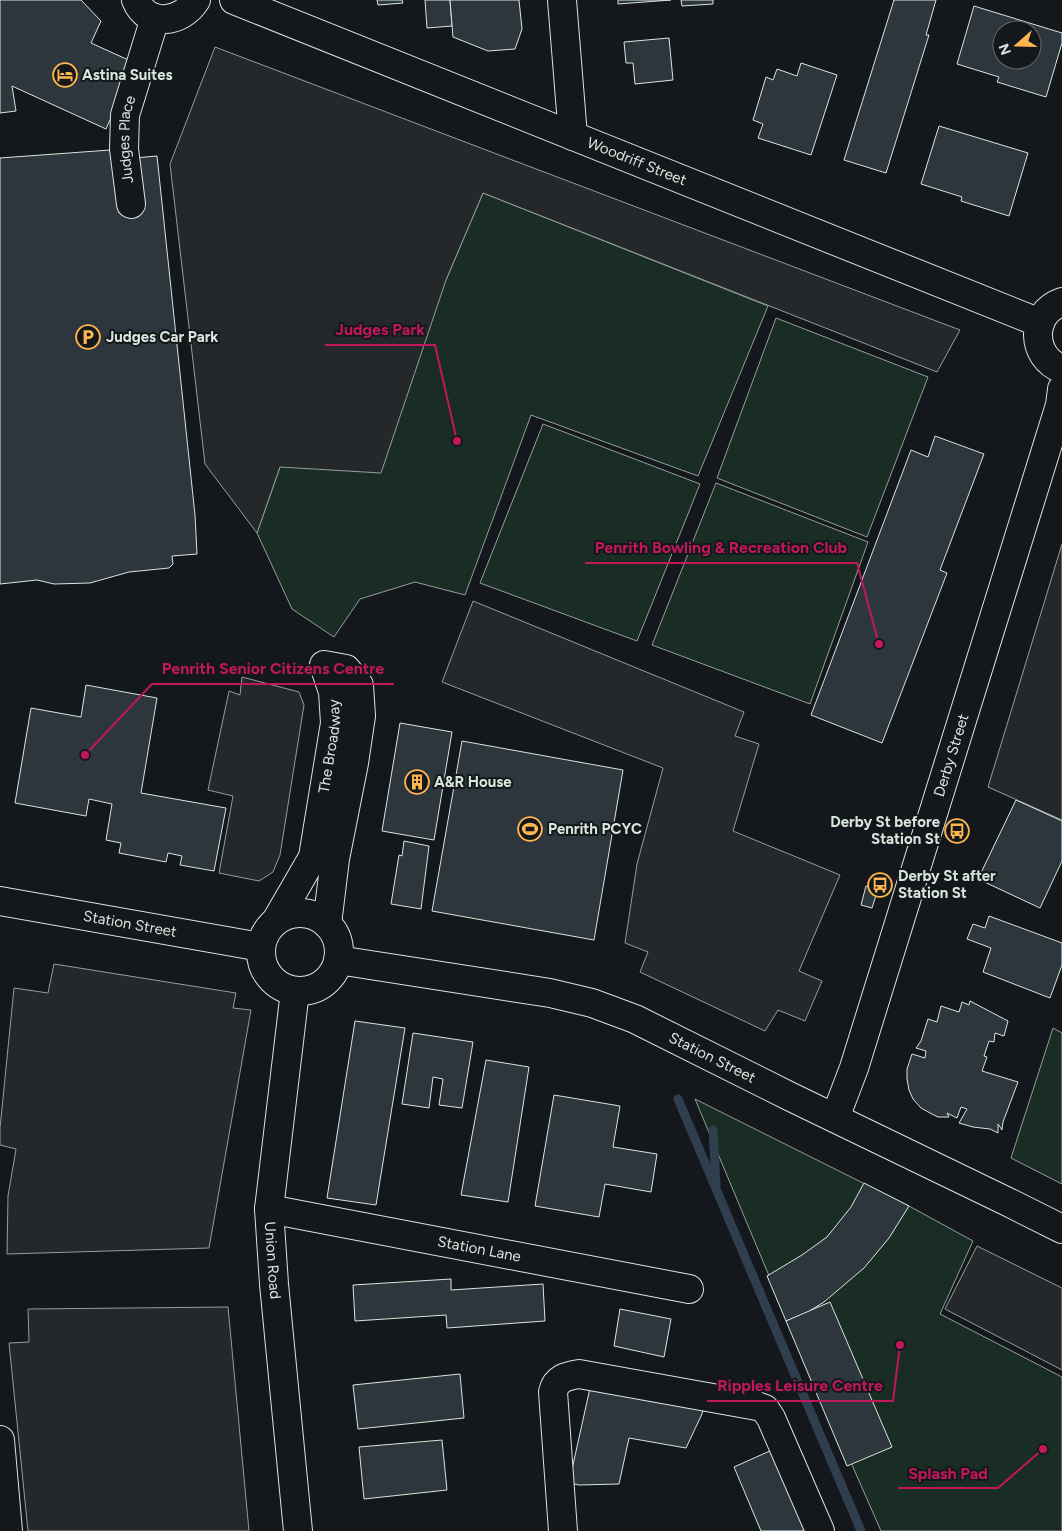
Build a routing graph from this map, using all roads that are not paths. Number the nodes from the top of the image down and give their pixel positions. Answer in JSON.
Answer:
{"nodes":[{"id":1,"x":196,"y":0,"type":"edge"},
{"id":2,"x":234,"y":0,"type":"edge"},
{"id":3,"x":562,"y":0,"type":"edge"},
{"id":4,"x":145,"y":9,"type":"edge"},
{"id":5,"x":573,"y":136,"type":"junction"},
{"id":6,"x":131,"y":204,"type":"dead end"},
{"id":7,"x":1062,"y":302,"type":"edge"},
{"id":8,"x":1040,"y":323,"type":"junction"},
{"id":9,"x":1062,"y":369,"type":"edge"},
{"id":10,"x":1062,"y":389,"type":"edge"},
{"id":11,"x":0,"y":901,"type":"edge"},
{"id":12,"x":276,"y":921,"type":"junction"},
{"id":13,"x":327,"y":924,"type":"junction"},
{"id":14,"x":261,"y":947,"type":"junction"},
{"id":15,"x":338,"y":960,"type":"junction"},
{"id":16,"x":295,"y":991,"type":"junction"},
{"id":17,"x":836,"y":1118,"type":"junction"},
{"id":18,"x":269,"y":1209,"type":"junction"},
{"id":19,"x":1062,"y":1229,"type":"edge"},
{"id":20,"x":689,"y":1289,"type":"dead end"},
{"id":21,"x":0,"y":1440,"type":"edge"},
{"id":22,"x":8,"y":1531,"type":"edge"},
{"id":23,"x":298,"y":1531,"type":"edge"},
{"id":24,"x":563,"y":1531,"type":"edge"},
{"id":25,"x":820,"y":1531,"type":"edge"}],
"edges":[{"from":1,"to":4,"type":"street"},
{"from":2,"to":5,"type":"street","name":"Woodriff Street"},
{"from":3,"to":5,"type":"street"},
{"from":4,"to":6,"type":"street","name":"Judges Place"},
{"from":5,"to":8,"type":"street","name":"Woodriff Street"},
{"from":7,"to":8,"type":"street"},
{"from":8,"to":9,"type":"street"},
{"from":10,"to":17,"type":"street","name":"Derby Street"},
{"from":11,"to":14,"type":"street","name":"Station Street"},
{"from":12,"to":13,"type":"street"},
{"from":12,"to":13,"type":"street","name":"The Broadway"},
{"from":12,"to":14,"type":"street"},
{"from":13,"to":15,"type":"street"},
{"from":14,"to":16,"type":"street"},
{"from":15,"to":16,"type":"street"},
{"from":15,"to":17,"type":"street","name":"Station Street"},
{"from":16,"to":18,"type":"street","name":"Union Road"},
{"from":17,"to":19,"type":"street","name":"Station Street"},
{"from":18,"to":20,"type":"street","name":"Station Lane"},
{"from":18,"to":23,"type":"street","name":"Union Road"},
{"from":21,"to":22,"type":"street"},
{"from":24,"to":25,"type":"street"}]}
